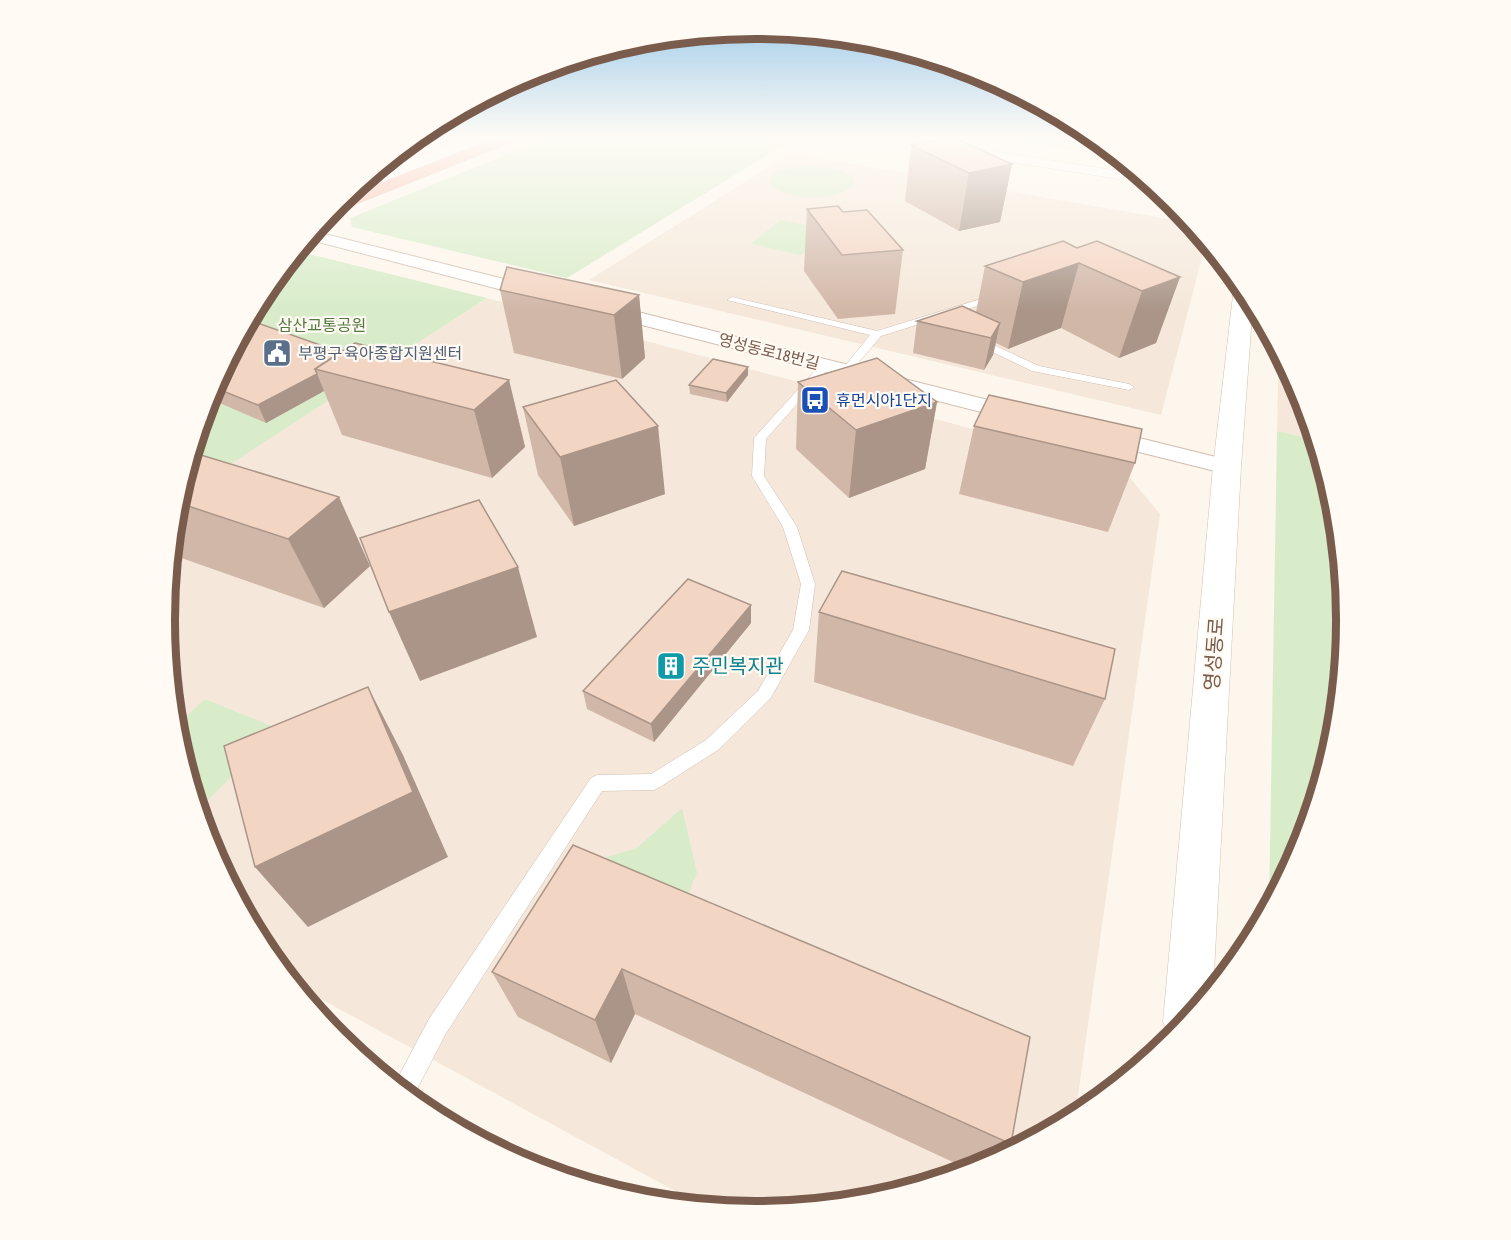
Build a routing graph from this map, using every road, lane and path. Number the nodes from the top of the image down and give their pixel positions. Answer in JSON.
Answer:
{"nodes":[{"id":1,"x":319,"y":237,"type":"edge"},
{"id":2,"x":1003,"y":296,"type":"edge"},
{"id":3,"x":564,"y":300,"type":"edge"},
{"id":4,"x":732,"y":300,"type":"dead end"},
{"id":5,"x":1243,"y":303,"type":"edge"},
{"id":6,"x":586,"y":305,"type":"edge"},
{"id":7,"x":929,"y":318,"type":"junction"},
{"id":8,"x":949,"y":327,"type":"edge"},
{"id":9,"x":878,"y":334,"type":"junction"},
{"id":10,"x":969,"y":337,"type":"edge"},
{"id":11,"x":825,"y":366,"type":"junction"},
{"id":12,"x":846,"y":371,"type":"junction"},
{"id":13,"x":1129,"y":387,"type":"dead end"},
{"id":14,"x":1042,"y":421,"type":"edge"},
{"id":15,"x":1077,"y":429,"type":"edge"},
{"id":16,"x":1227,"y":467,"type":"junction"},
{"id":17,"x":1188,"y":1007,"type":"edge"},
{"id":18,"x":407,"y":1084,"type":"edge"}],
"edges":[{"from":1,"to":3,"type":"street"},
{"from":2,"to":7,"type":"lane"},
{"from":4,"to":9,"type":"lane"},
{"from":5,"to":16,"type":"street","name":"영성동로"},
{"from":6,"to":11,"type":"street","name":"영성동로18번길"},
{"from":7,"to":8,"type":"lane"},
{"from":7,"to":9,"type":"lane"},
{"from":9,"to":12,"type":"lane"},
{"from":10,"to":13,"type":"lane"},
{"from":11,"to":12,"type":"street","name":"영성동로18번길"},
{"from":11,"to":18,"type":"lane"},
{"from":12,"to":14,"type":"street","name":"영성동로18번길"},
{"from":15,"to":16,"type":"street"},
{"from":16,"to":17,"type":"street","name":"영성동로"}]}
